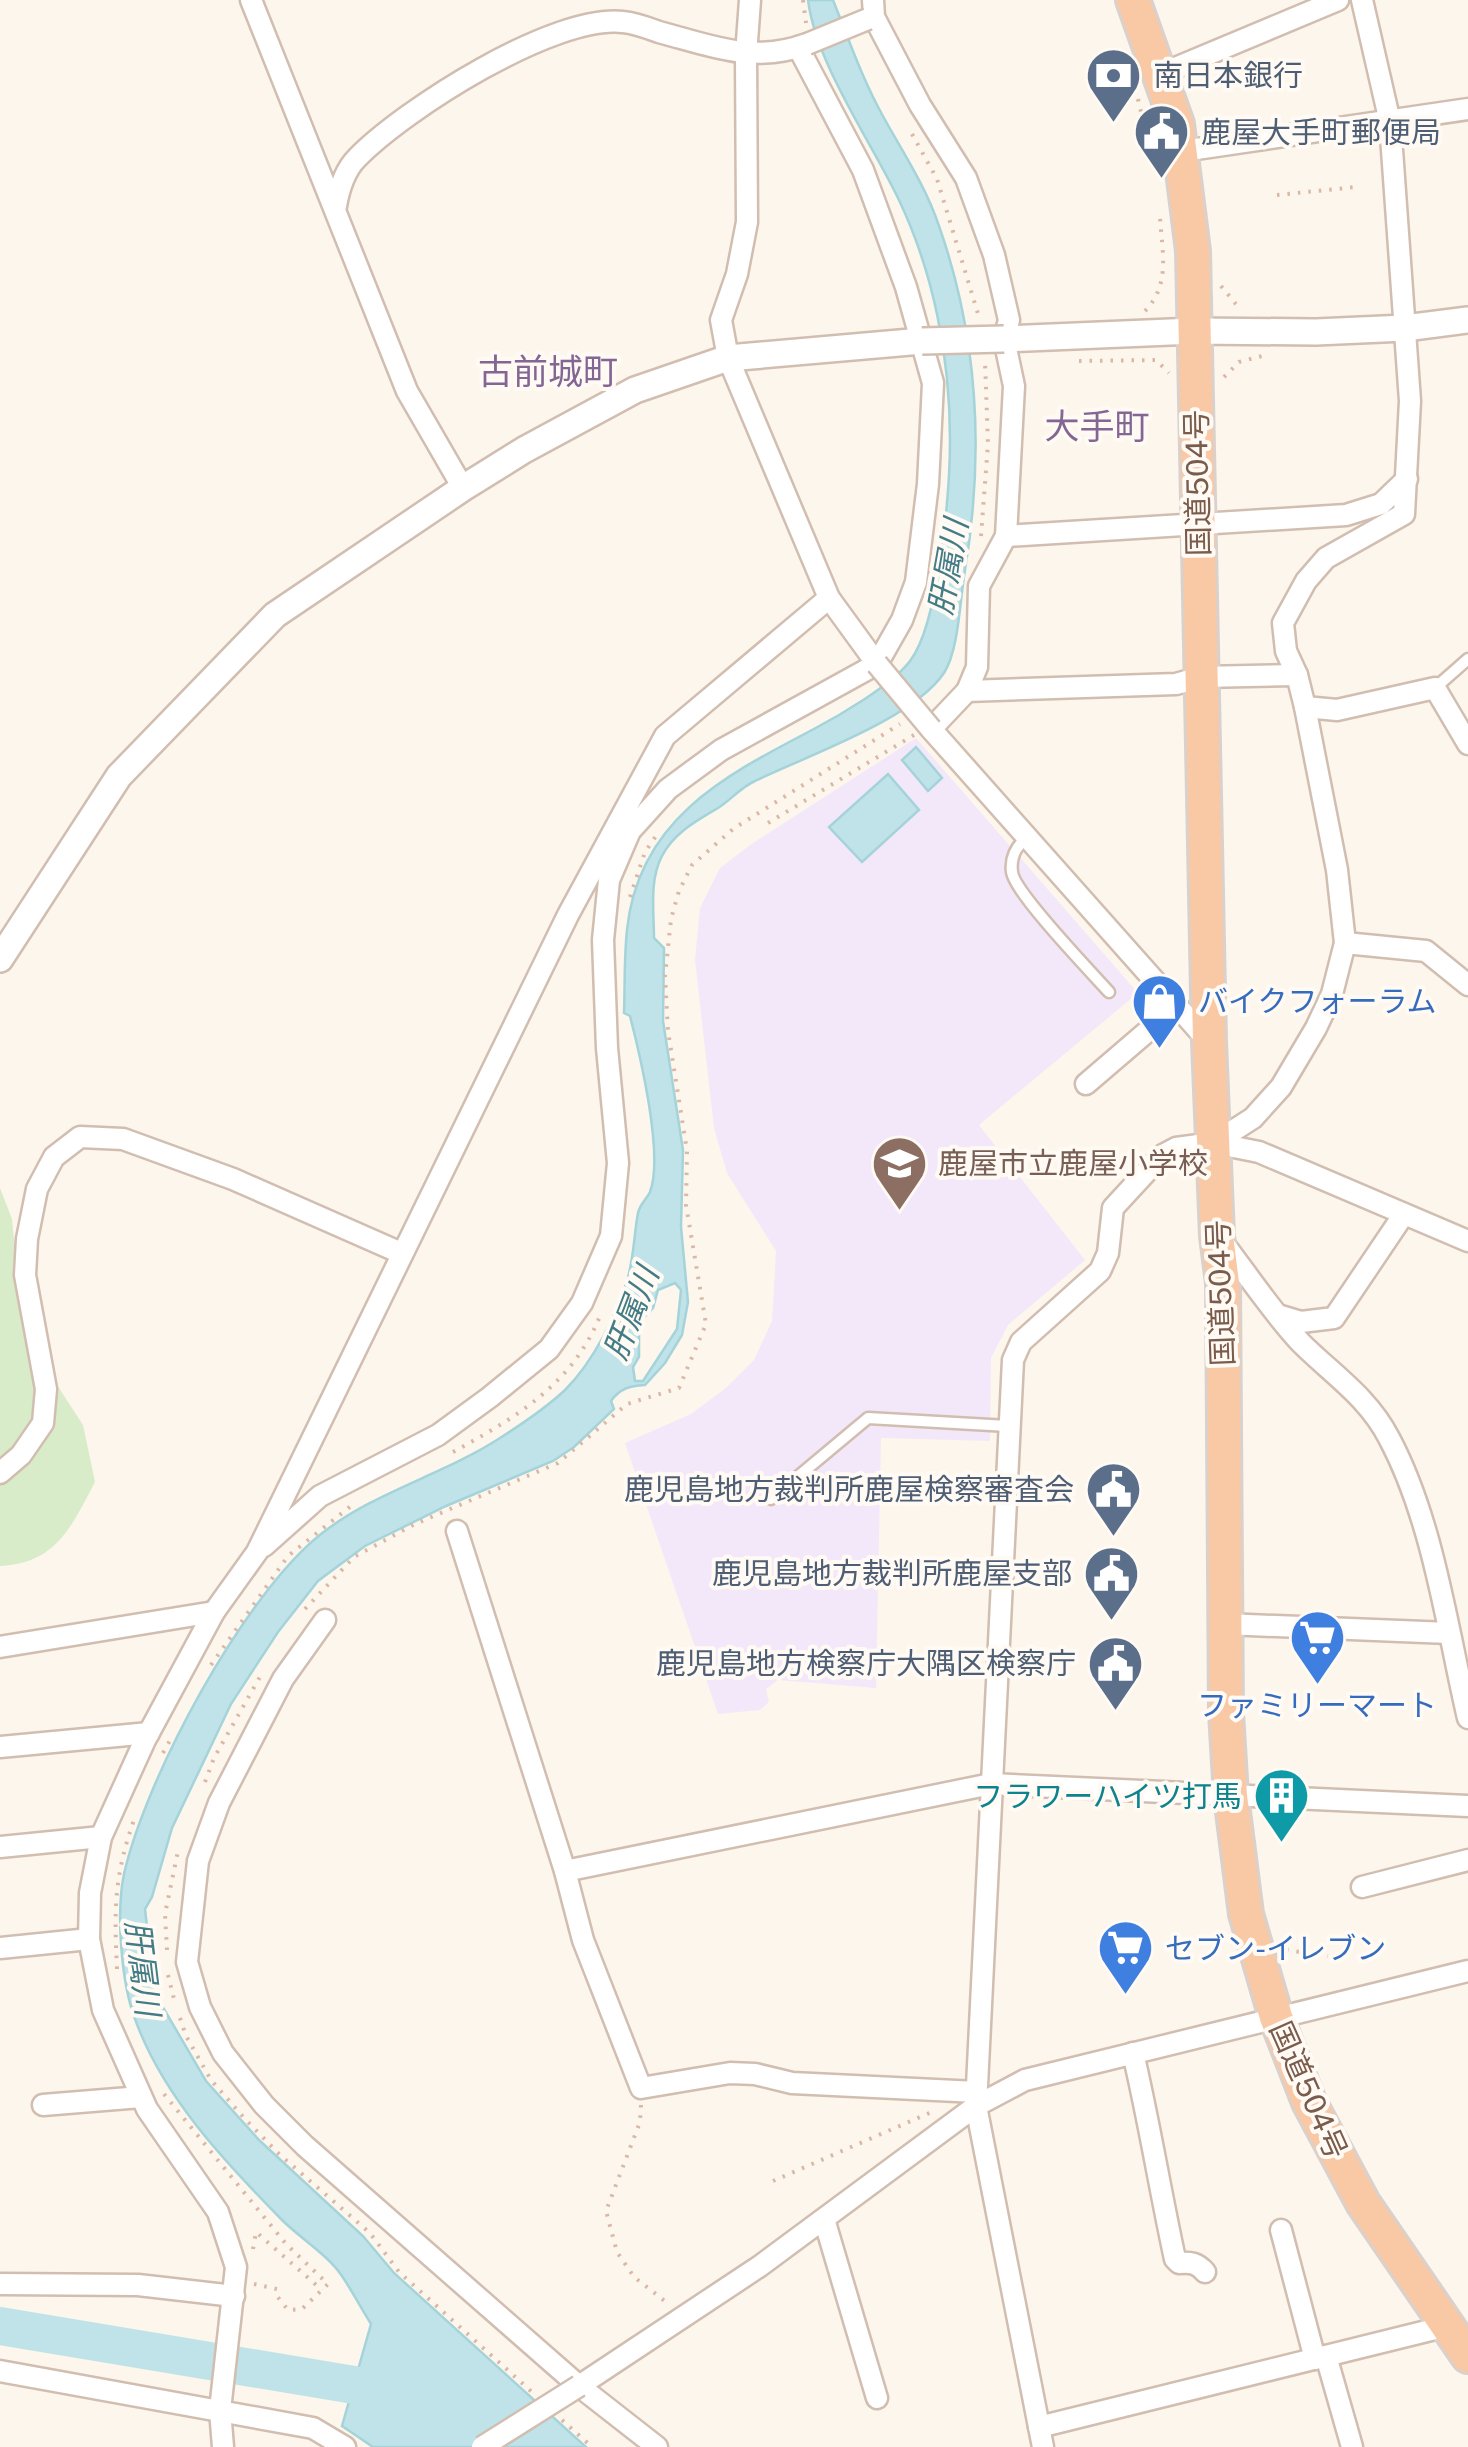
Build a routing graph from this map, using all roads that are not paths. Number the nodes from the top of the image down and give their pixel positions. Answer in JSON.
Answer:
{"nodes":[{"id":1,"x":251,"y":0,"type":"edge"},
{"id":2,"x":750,"y":0,"type":"edge"},
{"id":3,"x":1134,"y":0,"type":"edge"},
{"id":4,"x":1338,"y":0,"type":"edge"},
{"id":5,"x":1362,"y":0,"type":"edge"},
{"id":6,"x":872,"y":12,"type":"edge"},
{"id":7,"x":802,"y":45,"type":"junction"},
{"id":8,"x":746,"y":55,"type":"junction"},
{"id":9,"x":1149,"y":82,"type":"junction"},
{"id":10,"x":1468,"y":109,"type":"edge"},
{"id":11,"x":1390,"y":122,"type":"junction"},
{"id":12,"x":1183,"y":151,"type":"junction"},
{"id":13,"x":336,"y":206,"type":"junction"},
{"id":14,"x":1468,"y":320,"type":"edge"},
{"id":15,"x":1406,"y":328,"type":"junction"},
{"id":16,"x":1194,"y":331,"type":"junction"},
{"id":17,"x":1004,"y":338,"type":"junction"},
{"id":18,"x":922,"y":341,"type":"junction"},
{"id":19,"x":728,"y":358,"type":"junction"},
{"id":20,"x":1407,"y":479,"type":"junction"},
{"id":21,"x":464,"y":488,"type":"junction"},
{"id":22,"x":1198,"y":525,"type":"junction"},
{"id":23,"x":1006,"y":536,"type":"junction"},
{"id":24,"x":829,"y":598,"type":"junction"},
{"id":25,"x":1468,"y":659,"type":"edge"},
{"id":26,"x":877,"y":664,"type":"junction"},
{"id":27,"x":1296,"y":675,"type":"junction"},
{"id":28,"x":1201,"y":676,"type":"junction"},
{"id":29,"x":1435,"y":688,"type":"junction"},
{"id":30,"x":967,"y":691,"type":"junction"},
{"id":31,"x":1305,"y":708,"type":"junction"},
{"id":32,"x":925,"y":722,"type":"junction"},
{"id":33,"x":1468,"y":744,"type":"edge"},
{"id":34,"x":1027,"y":837,"type":"junction"},
{"id":35,"x":1345,"y":943,"type":"junction"},
{"id":36,"x":0,"y":958,"type":"edge"},
{"id":37,"x":1468,"y":986,"type":"edge"},
{"id":38,"x":1109,"y":992,"type":"dead end"},
{"id":39,"x":1177,"y":1006,"type":"junction"},
{"id":40,"x":1209,"y":1042,"type":"junction"},
{"id":41,"x":1086,"y":1084,"type":"dead end"},
{"id":42,"x":1214,"y":1143,"type":"junction"},
{"id":43,"x":1404,"y":1214,"type":"junction"},
{"id":44,"x":1217,"y":1236,"type":"junction"},
{"id":45,"x":1468,"y":1241,"type":"edge"},
{"id":46,"x":401,"y":1254,"type":"junction"},
{"id":47,"x":1281,"y":1316,"type":"junction"},
{"id":48,"x":1008,"y":1426,"type":"junction"},
{"id":49,"x":0,"y":1474,"type":"edge"},
{"id":50,"x":771,"y":1499,"type":"dead end"},
{"id":51,"x":456,"y":1530,"type":"dead end"},
{"id":52,"x":257,"y":1552,"type":"junction"},
{"id":53,"x":214,"y":1612,"type":"junction"},
{"id":54,"x":325,"y":1620,"type":"dead end"},
{"id":55,"x":1225,"y":1624,"type":"junction"},
{"id":56,"x":1449,"y":1634,"type":"junction"},
{"id":57,"x":0,"y":1647,"type":"edge"},
{"id":58,"x":1468,"y":1718,"type":"edge"},
{"id":59,"x":148,"y":1733,"type":"junction"},
{"id":60,"x":0,"y":1747,"type":"edge"},
{"id":61,"x":991,"y":1784,"type":"junction"},
{"id":62,"x":1231,"y":1796,"type":"junction"},
{"id":63,"x":1468,"y":1806,"type":"edge"},
{"id":64,"x":101,"y":1838,"type":"junction"},
{"id":65,"x":0,"y":1847,"type":"edge"},
{"id":66,"x":1468,"y":1860,"type":"edge"},
{"id":67,"x":565,"y":1871,"type":"junction"},
{"id":68,"x":1362,"y":1886,"type":"dead end"},
{"id":69,"x":89,"y":1939,"type":"junction"},
{"id":70,"x":0,"y":1948,"type":"edge"},
{"id":71,"x":1468,"y":1971,"type":"edge"},
{"id":72,"x":1276,"y":2017,"type":"junction"},
{"id":73,"x":1133,"y":2053,"type":"junction"},
{"id":74,"x":141,"y":2097,"type":"junction"},
{"id":75,"x":977,"y":2099,"type":"junction"},
{"id":76,"x":43,"y":2105,"type":"dead end"},
{"id":77,"x":824,"y":2218,"type":"junction"},
{"id":78,"x":1281,"y":2230,"type":"dead end"},
{"id":79,"x":1205,"y":2272,"type":"dead end"},
{"id":80,"x":0,"y":2284,"type":"edge"},
{"id":81,"x":238,"y":2287,"type":"junction"},
{"id":82,"x":1447,"y":2326,"type":"junction"},
{"id":83,"x":1468,"y":2356,"type":"edge"},
{"id":84,"x":1321,"y":2357,"type":"junction"},
{"id":85,"x":0,"y":2371,"type":"edge"},
{"id":86,"x":580,"y":2386,"type":"junction"},
{"id":87,"x":877,"y":2398,"type":"dead end"},
{"id":88,"x":220,"y":2410,"type":"junction"},
{"id":89,"x":1041,"y":2437,"type":"edge"},
{"id":90,"x":223,"y":2447,"type":"edge"},
{"id":91,"x":344,"y":2447,"type":"edge"},
{"id":92,"x":482,"y":2447,"type":"edge"},
{"id":93,"x":656,"y":2447,"type":"edge"},
{"id":94,"x":1352,"y":2447,"type":"edge"}],
"edges":[{"from":1,"to":13,"type":"street"},
{"from":2,"to":8,"type":"street"},
{"from":3,"to":9,"type":"highway","name":"国道504号"},
{"from":4,"to":9,"type":"street"},
{"from":5,"to":11,"type":"street"},
{"from":6,"to":7,"type":"street","bridge":true},
{"from":6,"to":17,"type":"street"},
{"from":7,"to":8,"type":"street"},
{"from":7,"to":18,"type":"street"},
{"from":8,"to":13,"type":"street"},
{"from":8,"to":19,"type":"street"},
{"from":9,"to":12,"type":"highway","name":"国道504号"},
{"from":10,"to":11,"type":"street"},
{"from":11,"to":12,"type":"street"},
{"from":11,"to":15,"type":"street"},
{"from":12,"to":16,"type":"highway","name":"国道504号"},
{"from":13,"to":21,"type":"street"},
{"from":14,"to":15,"type":"street"},
{"from":15,"to":16,"type":"street"},
{"from":15,"to":20,"type":"street"},
{"from":16,"to":17,"type":"street"},
{"from":16,"to":22,"type":"highway","name":"国道504号"},
{"from":17,"to":18,"type":"street","bridge":true},
{"from":17,"to":23,"type":"street"},
{"from":18,"to":19,"type":"street"},
{"from":18,"to":26,"type":"street"},
{"from":19,"to":21,"type":"street"},
{"from":19,"to":24,"type":"street"},
{"from":20,"to":22,"type":"street"},
{"from":20,"to":27,"type":"street"},
{"from":21,"to":36,"type":"street"},
{"from":22,"to":23,"type":"street"},
{"from":22,"to":28,"type":"highway","name":"国道504号"},
{"from":23,"to":30,"type":"street"},
{"from":24,"to":26,"type":"street"},
{"from":24,"to":46,"type":"street"},
{"from":25,"to":29,"type":"lane"},
{"from":26,"to":32,"type":"street","bridge":true},
{"from":26,"to":52,"type":"street"},
{"from":27,"to":28,"type":"street"},
{"from":27,"to":31,"type":"street"},
{"from":28,"to":30,"type":"street"},
{"from":28,"to":40,"type":"highway","name":"国道504号"},
{"from":29,"to":31,"type":"street"},
{"from":29,"to":33,"type":"street"},
{"from":30,"to":32,"type":"street"},
{"from":31,"to":35,"type":"street"},
{"from":32,"to":34,"type":"street"},
{"from":34,"to":38,"type":"lane"},
{"from":34,"to":39,"type":"street"},
{"from":35,"to":37,"type":"street"},
{"from":35,"to":42,"type":"street"},
{"from":39,"to":40,"type":"street"},
{"from":39,"to":41,"type":"street"},
{"from":40,"to":42,"type":"highway","name":"国道504号"},
{"from":42,"to":43,"type":"street"},
{"from":42,"to":44,"type":"highway","name":"国道504号"},
{"from":42,"to":48,"type":"street"},
{"from":43,"to":45,"type":"street"},
{"from":43,"to":47,"type":"street"},
{"from":44,"to":47,"type":"street"},
{"from":44,"to":55,"type":"highway","name":"国道504号"},
{"from":46,"to":49,"type":"street"},
{"from":46,"to":52,"type":"street"},
{"from":47,"to":56,"type":"street"},
{"from":48,"to":50,"type":"lane"},
{"from":48,"to":61,"type":"street"},
{"from":51,"to":67,"type":"street"},
{"from":52,"to":53,"type":"street"},
{"from":53,"to":57,"type":"street"},
{"from":53,"to":59,"type":"street"},
{"from":54,"to":86,"type":"street"},
{"from":55,"to":56,"type":"street"},
{"from":55,"to":62,"type":"highway","name":"国道504号"},
{"from":56,"to":58,"type":"street"},
{"from":59,"to":60,"type":"street"},
{"from":59,"to":64,"type":"street"},
{"from":61,"to":62,"type":"street"},
{"from":61,"to":67,"type":"street"},
{"from":61,"to":75,"type":"street"},
{"from":62,"to":63,"type":"street"},
{"from":62,"to":72,"type":"highway","name":"国道504号"},
{"from":64,"to":65,"type":"street"},
{"from":64,"to":69,"type":"street"},
{"from":66,"to":68,"type":"street"},
{"from":67,"to":75,"type":"street"},
{"from":69,"to":70,"type":"street"},
{"from":69,"to":74,"type":"street"},
{"from":71,"to":72,"type":"street"},
{"from":72,"to":73,"type":"street"},
{"from":72,"to":82,"type":"highway","name":"国道504号"},
{"from":73,"to":75,"type":"street"},
{"from":73,"to":79,"type":"street"},
{"from":74,"to":76,"type":"street"},
{"from":74,"to":81,"type":"street"},
{"from":75,"to":77,"type":"street"},
{"from":75,"to":89,"type":"street"},
{"from":77,"to":86,"type":"street"},
{"from":77,"to":87,"type":"street"},
{"from":78,"to":84,"type":"street"},
{"from":80,"to":81,"type":"street"},
{"from":81,"to":88,"type":"street"},
{"from":82,"to":83,"type":"highway","name":"国道504号"},
{"from":82,"to":84,"type":"street"},
{"from":84,"to":89,"type":"street"},
{"from":84,"to":94,"type":"street"},
{"from":85,"to":88,"type":"street"},
{"from":86,"to":92,"type":"street","bridge":true},
{"from":86,"to":93,"type":"street"},
{"from":88,"to":90,"type":"street"},
{"from":88,"to":91,"type":"street"}]}
